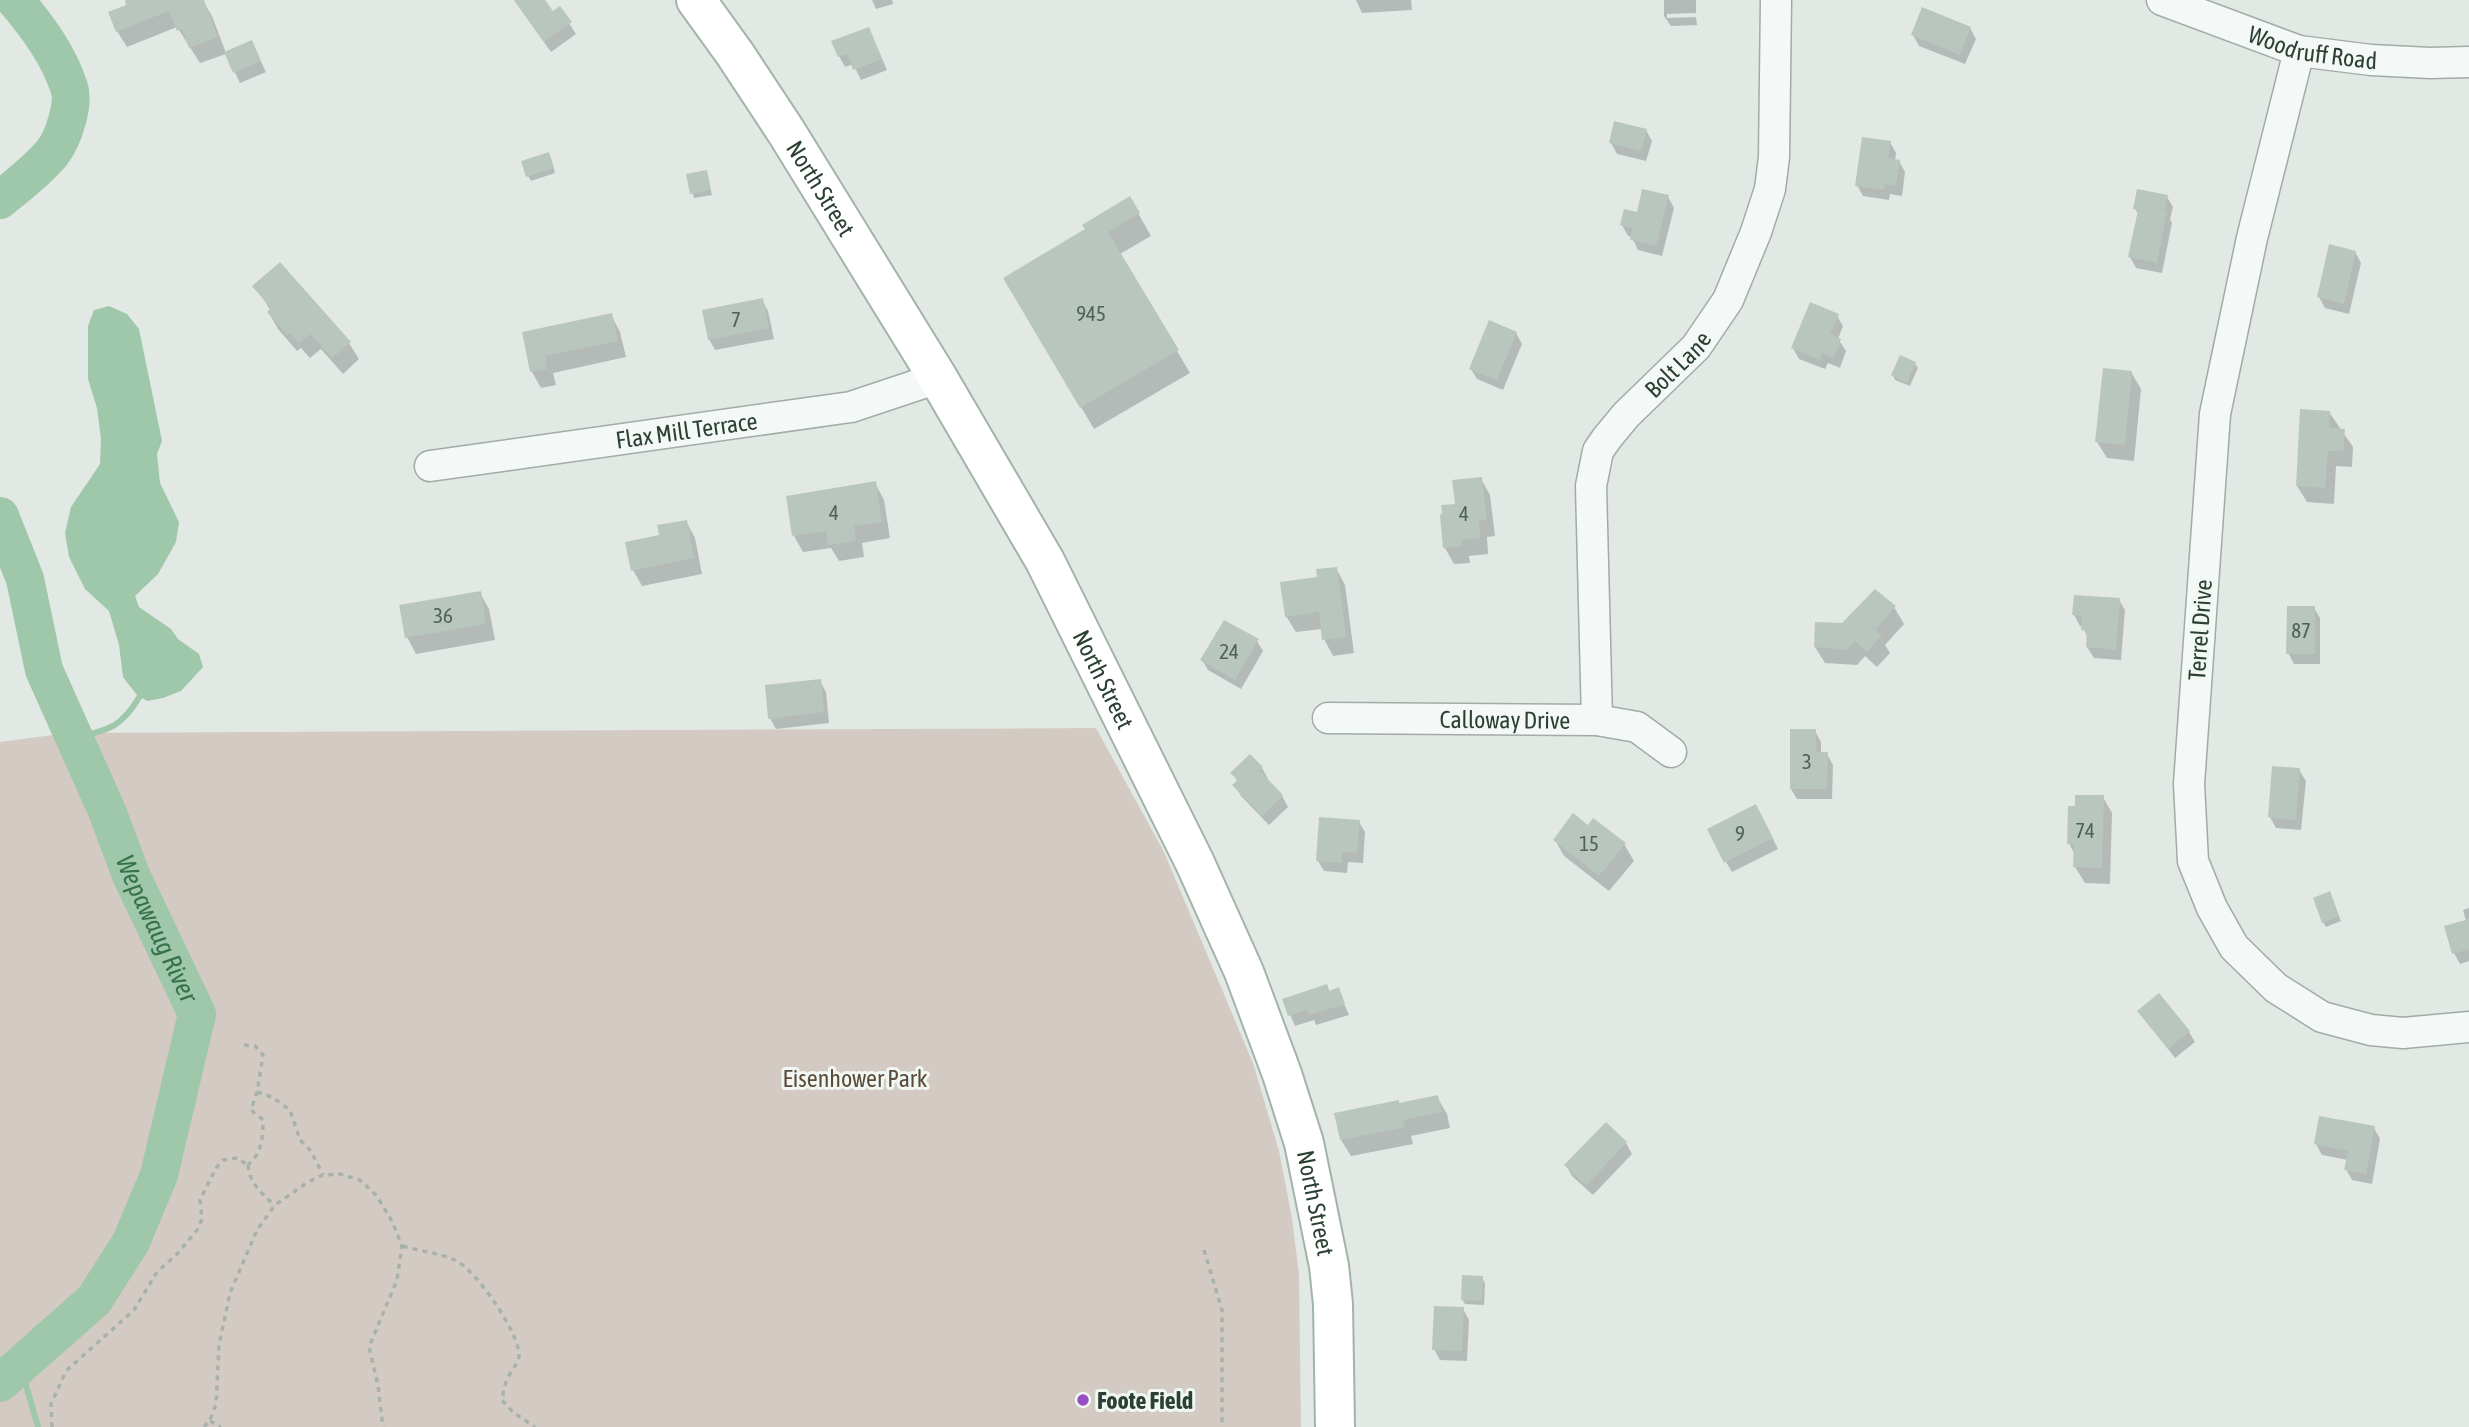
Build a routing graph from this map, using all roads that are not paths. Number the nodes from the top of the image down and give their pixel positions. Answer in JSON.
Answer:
{"nodes":[{"id":1,"x":696,"y":0,"type":"edge"},
{"id":2,"x":1776,"y":0,"type":"edge"},
{"id":3,"x":2162,"y":0,"type":"edge"},
{"id":4,"x":2299,"y":51,"type":"junction"},
{"id":5,"x":2469,"y":62,"type":"edge"},
{"id":6,"x":938,"y":378,"type":"junction"},
{"id":7,"x":430,"y":466,"type":"dead end"},
{"id":8,"x":1328,"y":719,"type":"dead end"},
{"id":9,"x":1597,"y":720,"type":"junction"},
{"id":10,"x":1671,"y":752,"type":"dead end"},
{"id":11,"x":2469,"y":1027,"type":"edge"},
{"id":12,"x":1335,"y":1427,"type":"edge"}],
"edges":[{"from":1,"to":6,"type":"main road","name":"North Street"},
{"from":2,"to":9,"type":"street","name":"Bolt Lane"},
{"from":3,"to":4,"type":"street","name":"Woodruff Road"},
{"from":4,"to":5,"type":"street","name":"Woodruff Road"},
{"from":4,"to":11,"type":"street","name":"Terrel Drive"},
{"from":6,"to":7,"type":"street","name":"Flax Mill Terrace"},
{"from":6,"to":12,"type":"main road","name":"North Street"},
{"from":8,"to":9,"type":"street","name":"Calloway Drive"},
{"from":9,"to":10,"type":"street","name":"Calloway Drive"}]}
